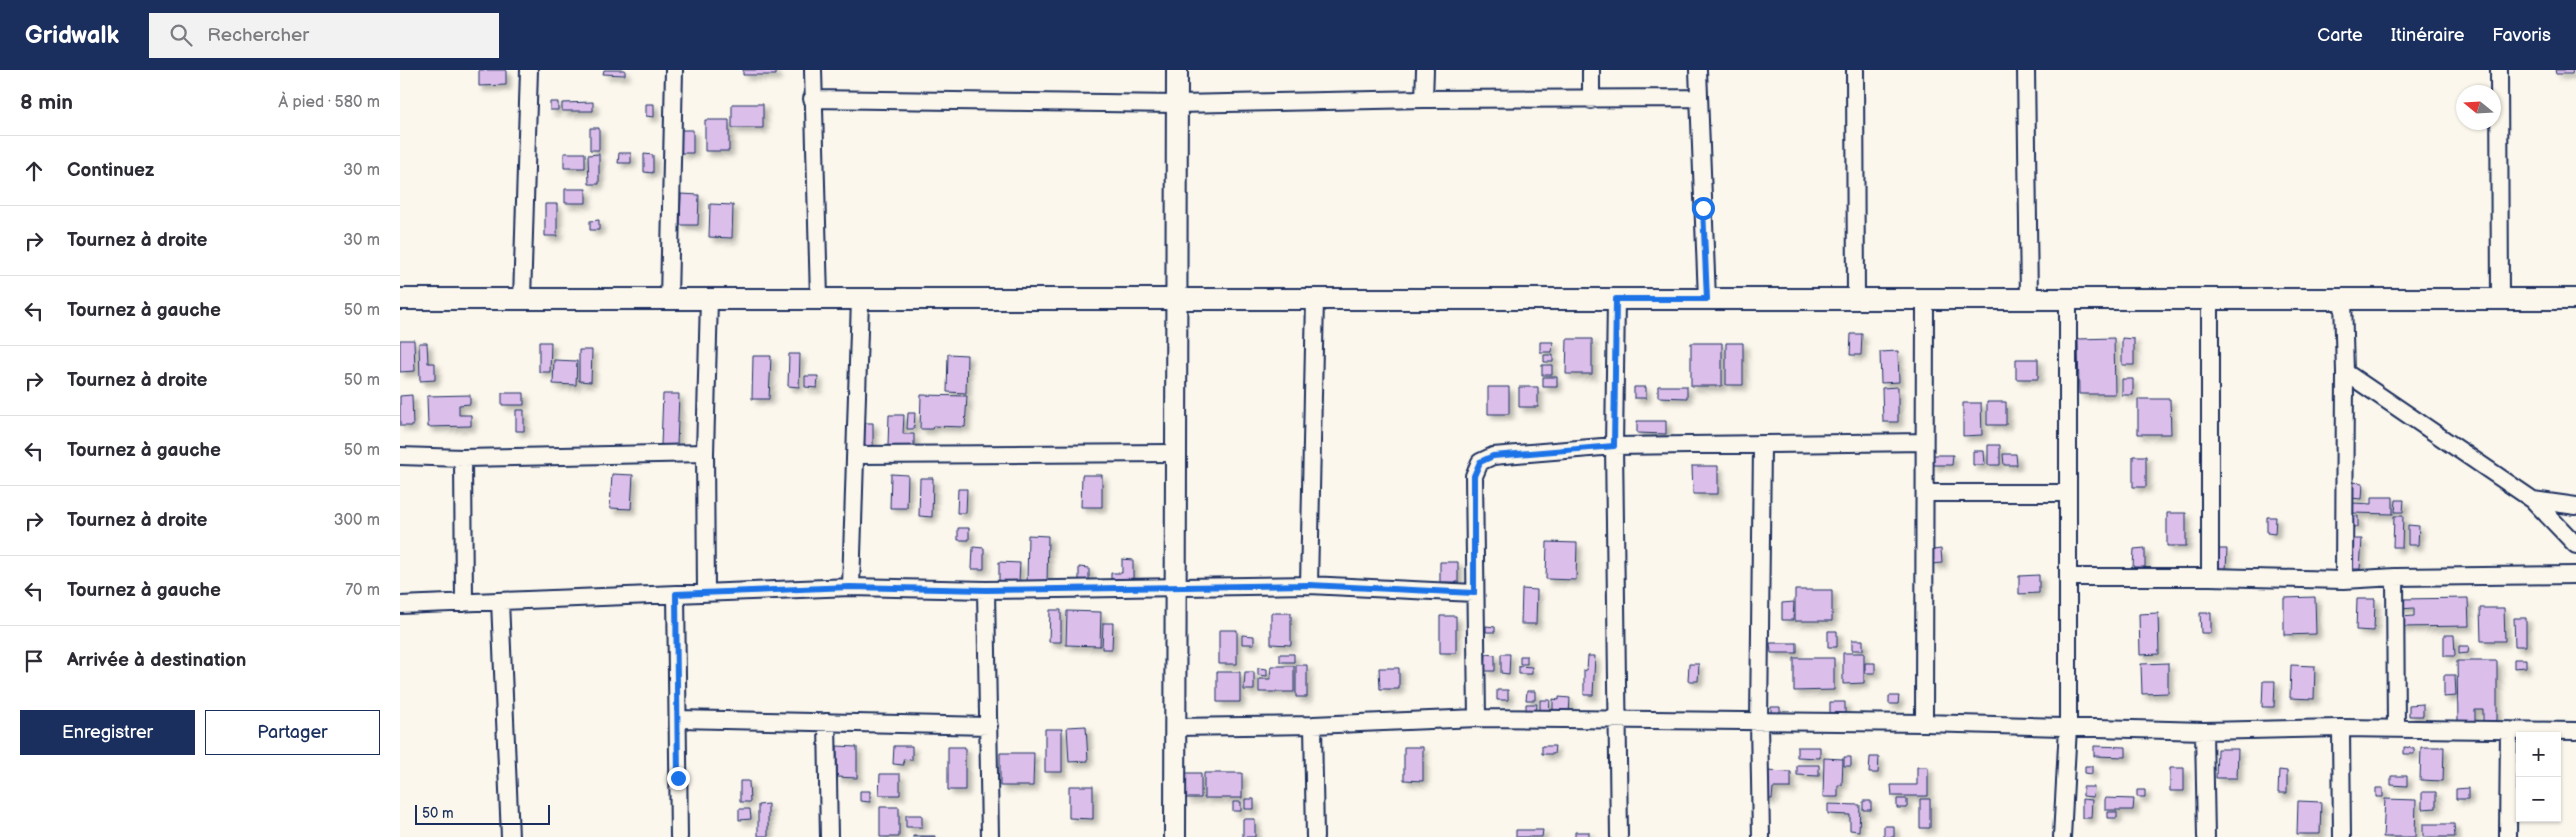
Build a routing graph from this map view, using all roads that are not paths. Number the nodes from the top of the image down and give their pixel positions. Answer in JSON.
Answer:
{"nodes":[{"id":1,"x":529,"y":70,"type":"edge"},
{"id":2,"x":674,"y":70,"type":"edge"},
{"id":3,"x":813,"y":70,"type":"edge"},
{"id":4,"x":1177,"y":70,"type":"edge"},
{"id":5,"x":1424,"y":70,"type":"edge"},
{"id":6,"x":1591,"y":70,"type":"edge"},
{"id":7,"x":1698,"y":70,"type":"edge"},
{"id":8,"x":1855,"y":70,"type":"edge"},
{"id":9,"x":2026,"y":70,"type":"edge"},
{"id":10,"x":2499,"y":70,"type":"edge"},
{"id":11,"x":1698,"y":98,"type":"junction"},
{"id":12,"x":812,"y":99,"type":"junction"},
{"id":13,"x":1424,"y":99,"type":"junction"},
{"id":14,"x":1591,"y":100,"type":"junction"},
{"id":15,"x":1177,"y":104,"type":"junction"},
{"id":16,"x":400,"y":299,"type":"edge"},
{"id":17,"x":522,"y":299,"type":"junction"},
{"id":18,"x":669,"y":299,"type":"junction"},
{"id":19,"x":709,"y":299,"type":"junction"},
{"id":20,"x":819,"y":299,"type":"junction"},
{"id":21,"x":860,"y":299,"type":"junction"},
{"id":22,"x":1176,"y":299,"type":"junction"},
{"id":23,"x":1315,"y":299,"type":"junction"},
{"id":24,"x":1616,"y":299,"type":"junction"},
{"id":25,"x":1707,"y":299,"type":"junction"},
{"id":26,"x":1856,"y":299,"type":"junction"},
{"id":27,"x":1925,"y":299,"type":"junction"},
{"id":28,"x":2029,"y":299,"type":"junction"},
{"id":29,"x":2343,"y":299,"type":"junction"},
{"id":30,"x":2500,"y":299,"type":"junction"},
{"id":31,"x":2576,"y":299,"type":"edge"},
{"id":32,"x":2068,"y":300,"type":"junction"},
{"id":33,"x":2210,"y":300,"type":"junction"},
{"id":34,"x":2345,"y":372,"type":"junction"},
{"id":35,"x":1924,"y":442,"type":"junction"},
{"id":36,"x":1614,"y":446,"type":"junction"},
{"id":37,"x":1762,"y":446,"type":"junction"},
{"id":38,"x":705,"y":454,"type":"junction"},
{"id":39,"x":1176,"y":454,"type":"junction"},
{"id":40,"x":856,"y":455,"type":"junction"},
{"id":41,"x":400,"y":456,"type":"edge"},
{"id":42,"x":462,"y":458,"type":"junction"},
{"id":43,"x":2068,"y":493,"type":"junction"},
{"id":44,"x":1925,"y":494,"type":"junction"},
{"id":45,"x":2533,"y":500,"type":"junction"},
{"id":46,"x":2576,"y":506,"type":"edge"},
{"id":47,"x":2576,"y":546,"type":"edge"},
{"id":48,"x":2576,"y":575,"type":"edge"},
{"id":49,"x":2395,"y":576,"type":"junction"},
{"id":50,"x":2068,"y":577,"type":"junction"},
{"id":51,"x":2210,"y":577,"type":"junction"},
{"id":52,"x":2344,"y":580,"type":"junction"},
{"id":53,"x":1309,"y":585,"type":"junction"},
{"id":54,"x":850,"y":587,"type":"junction"},
{"id":55,"x":1176,"y":588,"type":"junction"},
{"id":56,"x":986,"y":590,"type":"junction"},
{"id":57,"x":706,"y":592,"type":"junction"},
{"id":58,"x":1474,"y":593,"type":"junction"},
{"id":59,"x":676,"y":594,"type":"junction"},
{"id":60,"x":500,"y":601,"type":"junction"},
{"id":61,"x":464,"y":603,"type":"junction"},
{"id":62,"x":400,"y":605,"type":"edge"},
{"id":63,"x":1477,"y":718,"type":"junction"},
{"id":64,"x":678,"y":719,"type":"junction"},
{"id":65,"x":1619,"y":719,"type":"junction"},
{"id":66,"x":827,"y":722,"type":"junction"},
{"id":67,"x":1759,"y":722,"type":"junction"},
{"id":68,"x":1924,"y":723,"type":"junction"},
{"id":69,"x":1313,"y":725,"type":"junction"},
{"id":70,"x":989,"y":726,"type":"junction"},
{"id":71,"x":1175,"y":726,"type":"junction"},
{"id":72,"x":2068,"y":727,"type":"junction"},
{"id":73,"x":2341,"y":728,"type":"junction"},
{"id":74,"x":2396,"y":728,"type":"junction"},
{"id":75,"x":2509,"y":730,"type":"junction"},
{"id":76,"x":2576,"y":730,"type":"edge"},
{"id":77,"x":2204,"y":731,"type":"junction"},
{"id":78,"x":510,"y":837,"type":"edge"},
{"id":79,"x":679,"y":837,"type":"edge"},
{"id":80,"x":828,"y":837,"type":"edge"},
{"id":81,"x":990,"y":837,"type":"edge"},
{"id":82,"x":1175,"y":837,"type":"edge"},
{"id":83,"x":1315,"y":837,"type":"edge"},
{"id":84,"x":1619,"y":837,"type":"edge"},
{"id":85,"x":1761,"y":837,"type":"edge"},
{"id":86,"x":2062,"y":837,"type":"edge"},
{"id":87,"x":2206,"y":837,"type":"edge"},
{"id":88,"x":2342,"y":837,"type":"edge"},
{"id":89,"x":2508,"y":837,"type":"edge"}],
"edges":[{"from":1,"to":17,"type":"street"},
{"from":2,"to":18,"type":"street"},
{"from":3,"to":12,"type":"street"},
{"from":4,"to":15,"type":"street"},
{"from":5,"to":13,"type":"street"},
{"from":6,"to":14,"type":"street"},
{"from":7,"to":11,"type":"street"},
{"from":8,"to":26,"type":"street"},
{"from":9,"to":28,"type":"street"},
{"from":10,"to":30,"type":"street"},
{"from":11,"to":14,"type":"street"},
{"from":11,"to":25,"type":"street"},
{"from":12,"to":15,"type":"street"},
{"from":12,"to":20,"type":"street"},
{"from":13,"to":14,"type":"street"},
{"from":13,"to":15,"type":"street"},
{"from":15,"to":22,"type":"street"},
{"from":16,"to":17,"type":"street"},
{"from":17,"to":18,"type":"street"},
{"from":18,"to":19,"type":"street"},
{"from":19,"to":20,"type":"street"},
{"from":19,"to":38,"type":"street"},
{"from":20,"to":21,"type":"street"},
{"from":21,"to":22,"type":"street"},
{"from":21,"to":40,"type":"street"},
{"from":22,"to":23,"type":"street"},
{"from":22,"to":39,"type":"street"},
{"from":23,"to":24,"type":"street"},
{"from":23,"to":53,"type":"street"},
{"from":24,"to":25,"type":"street"},
{"from":24,"to":36,"type":"street"},
{"from":25,"to":26,"type":"street"},
{"from":26,"to":27,"type":"street"},
{"from":27,"to":28,"type":"street"},
{"from":27,"to":35,"type":"street"},
{"from":28,"to":32,"type":"street"},
{"from":29,"to":30,"type":"street"},
{"from":29,"to":33,"type":"street"},
{"from":29,"to":34,"type":"street"},
{"from":30,"to":31,"type":"street"},
{"from":32,"to":33,"type":"street"},
{"from":32,"to":43,"type":"street"},
{"from":33,"to":51,"type":"street"},
{"from":34,"to":45,"type":"street"},
{"from":34,"to":52,"type":"street"},
{"from":35,"to":37,"type":"street"},
{"from":35,"to":44,"type":"street"},
{"from":36,"to":37,"type":"street"},
{"from":36,"to":58,"type":"street"},
{"from":36,"to":65,"type":"street"},
{"from":37,"to":67,"type":"street"},
{"from":38,"to":42,"type":"street"},
{"from":38,"to":57,"type":"street"},
{"from":39,"to":40,"type":"street"},
{"from":39,"to":55,"type":"street"},
{"from":40,"to":54,"type":"street"},
{"from":41,"to":42,"type":"street"},
{"from":42,"to":61,"type":"street"},
{"from":43,"to":44,"type":"street"},
{"from":43,"to":50,"type":"street"},
{"from":44,"to":68,"type":"street"},
{"from":45,"to":46,"type":"street"},
{"from":45,"to":47,"type":"street"},
{"from":48,"to":49,"type":"street"},
{"from":49,"to":52,"type":"street"},
{"from":49,"to":74,"type":"street"},
{"from":50,"to":51,"type":"street"},
{"from":50,"to":72,"type":"street"},
{"from":51,"to":52,"type":"street"},
{"from":53,"to":55,"type":"street"},
{"from":53,"to":58,"type":"street"},
{"from":54,"to":56,"type":"street"},
{"from":54,"to":57,"type":"street"},
{"from":55,"to":56,"type":"street"},
{"from":55,"to":71,"type":"street"},
{"from":56,"to":70,"type":"street"},
{"from":57,"to":59,"type":"street"},
{"from":58,"to":63,"type":"street"},
{"from":59,"to":60,"type":"street"},
{"from":59,"to":64,"type":"street"},
{"from":60,"to":61,"type":"street"},
{"from":60,"to":78,"type":"street"},
{"from":61,"to":62,"type":"street"},
{"from":63,"to":65,"type":"street"},
{"from":63,"to":69,"type":"street"},
{"from":64,"to":66,"type":"street"},
{"from":64,"to":79,"type":"street"},
{"from":65,"to":67,"type":"street"},
{"from":65,"to":84,"type":"street"},
{"from":66,"to":70,"type":"street"},
{"from":66,"to":80,"type":"street"},
{"from":67,"to":68,"type":"street"},
{"from":67,"to":85,"type":"street"},
{"from":68,"to":72,"type":"street"},
{"from":69,"to":71,"type":"street"},
{"from":69,"to":83,"type":"street"},
{"from":70,"to":81,"type":"street"},
{"from":71,"to":82,"type":"street"},
{"from":72,"to":77,"type":"street"},
{"from":72,"to":86,"type":"street"},
{"from":73,"to":74,"type":"street"},
{"from":73,"to":77,"type":"street"},
{"from":73,"to":88,"type":"street"},
{"from":74,"to":75,"type":"street"},
{"from":75,"to":76,"type":"street"},
{"from":75,"to":89,"type":"street"},
{"from":77,"to":87,"type":"street"}]}
